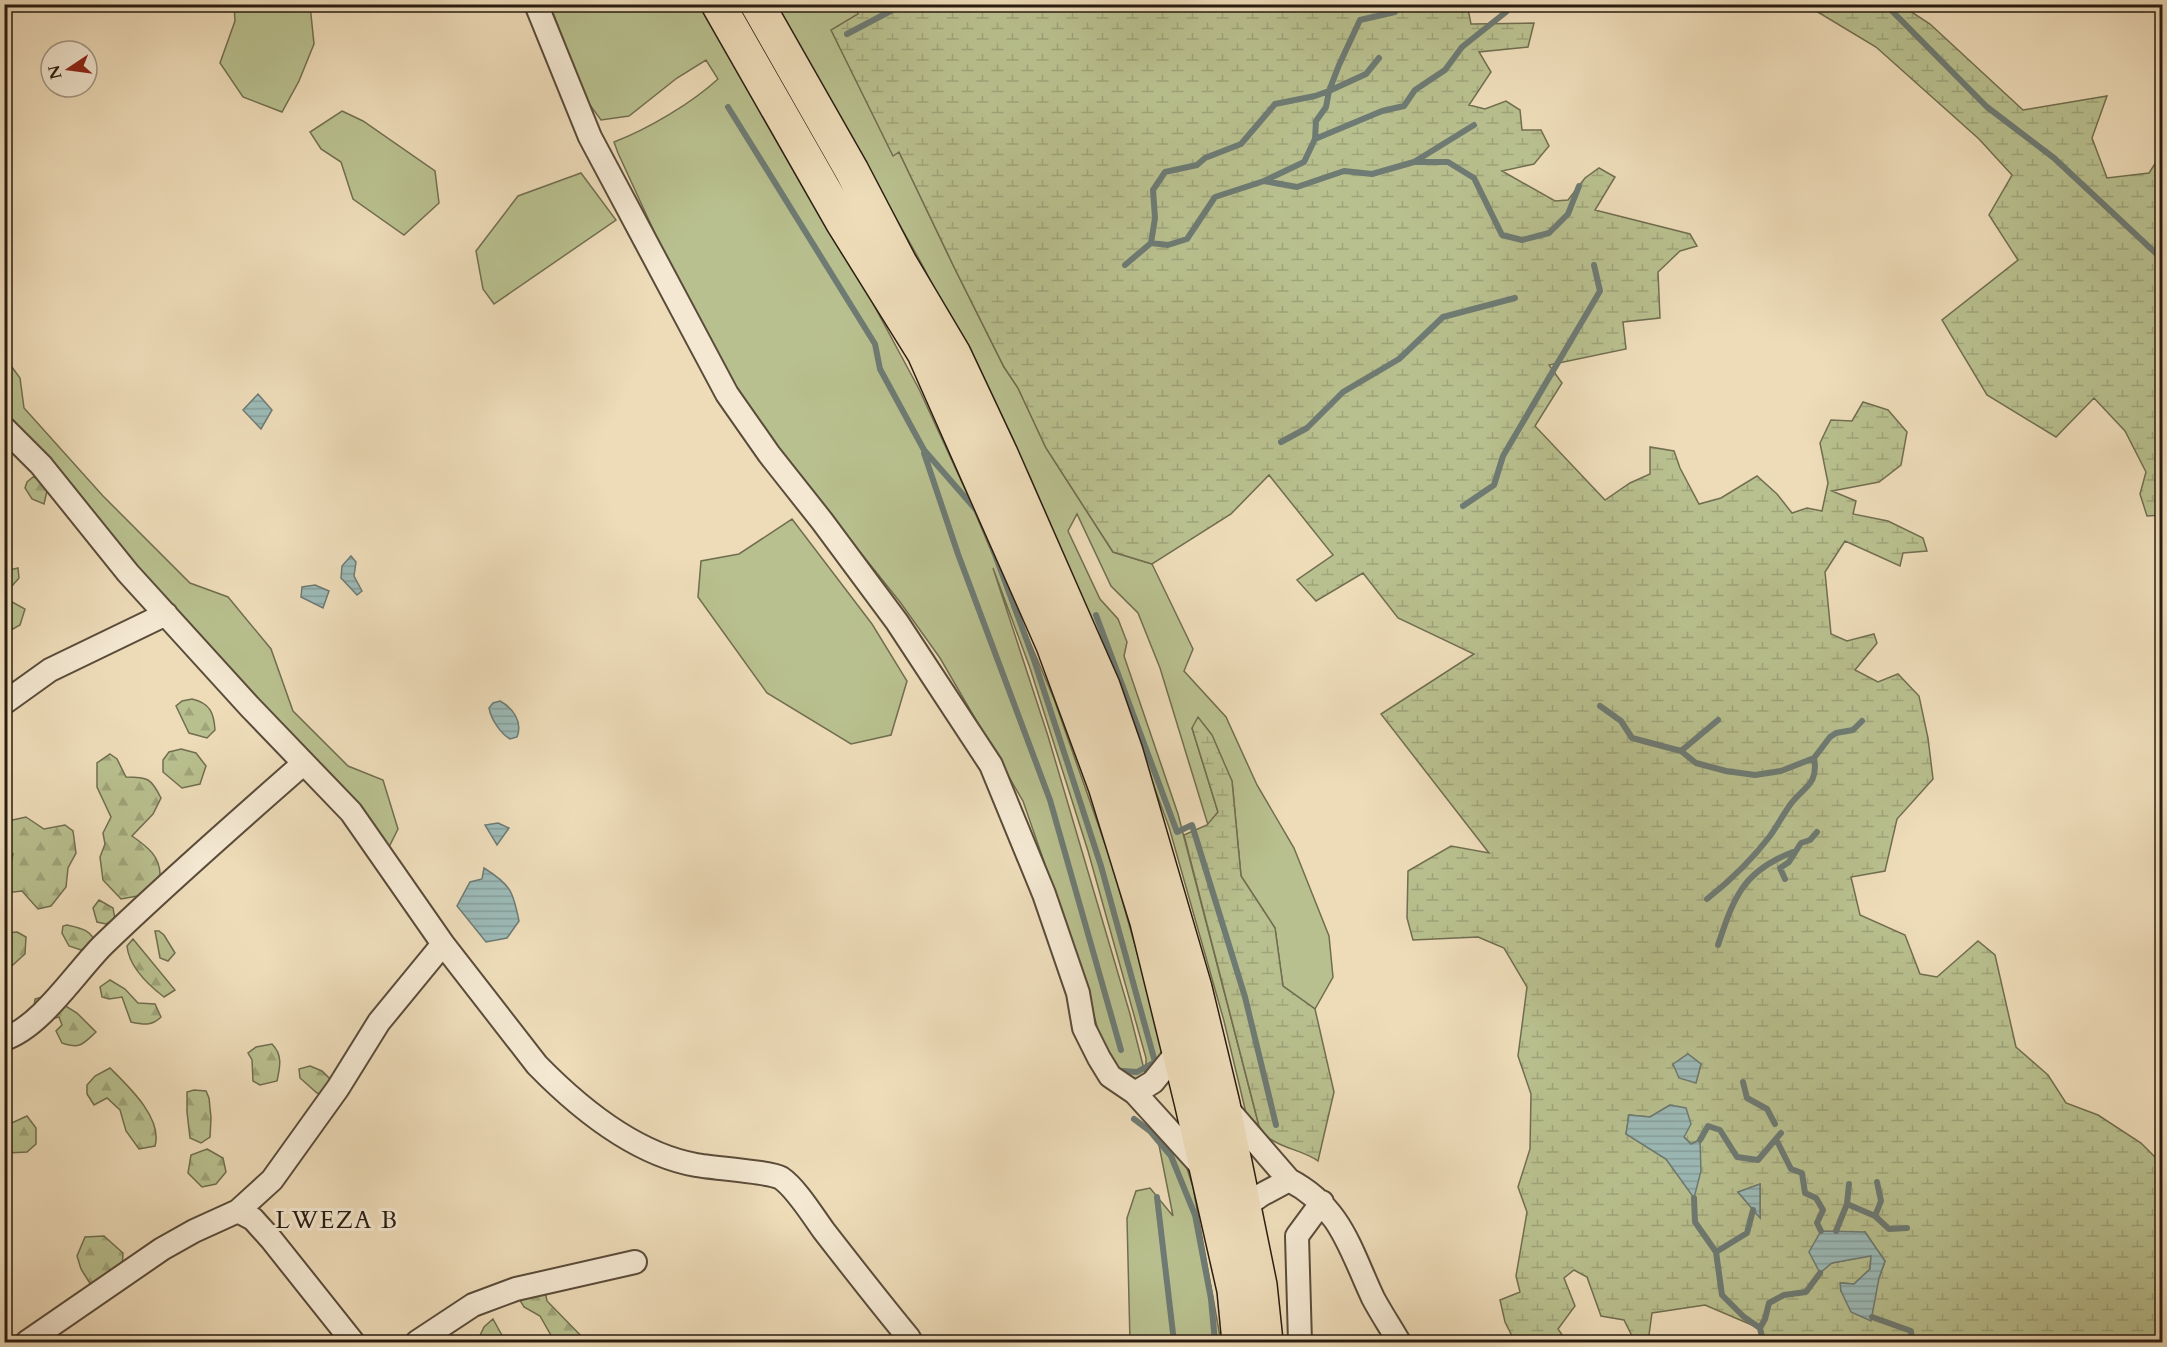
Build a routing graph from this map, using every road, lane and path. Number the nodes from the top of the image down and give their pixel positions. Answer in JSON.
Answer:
{"nodes":[{"id":1,"x":536,"y":4,"type":"edge"},
{"id":2,"x":718,"y":4,"type":"edge"},
{"id":3,"x":757,"y":4,"type":"edge"},
{"id":4,"x":4,"y":428,"type":"edge"},
{"id":5,"x":166,"y":614,"type":"junction"},
{"id":6,"x":4,"y":703,"type":"edge"},
{"id":7,"x":304,"y":763,"type":"junction"},
{"id":8,"x":443,"y":944,"type":"junction"},
{"id":9,"x":4,"y":1039,"type":"edge"},
{"id":10,"x":1179,"y":1050,"type":"junction"},
{"id":11,"x":1135,"y":1093,"type":"junction"},
{"id":12,"x":1223,"y":1104,"type":"junction"},
{"id":13,"x":1208,"y":1173,"type":"junction"},
{"id":14,"x":1289,"y":1180,"type":"junction"},
{"id":15,"x":1322,"y":1202,"type":"junction"},
{"id":16,"x":1243,"y":1208,"type":"junction"},
{"id":17,"x":238,"y":1211,"type":"junction"},
{"id":18,"x":635,"y":1262,"type":"dead end"},
{"id":19,"x":907,"y":1341,"type":"edge"},
{"id":20,"x":27,"y":1342,"type":"edge"},
{"id":21,"x":353,"y":1342,"type":"edge"},
{"id":22,"x":417,"y":1342,"type":"edge"},
{"id":23,"x":1239,"y":1342,"type":"edge"},
{"id":24,"x":1266,"y":1342,"type":"edge"},
{"id":25,"x":1300,"y":1342,"type":"edge"},
{"id":26,"x":1399,"y":1342,"type":"edge"}],
"edges":[{"from":1,"to":11,"type":"street"},
{"from":2,"to":10,"type":"highway"},
{"from":3,"to":12,"type":"highway"},
{"from":4,"to":5,"type":"street"},
{"from":5,"to":6,"type":"street"},
{"from":5,"to":7,"type":"street"},
{"from":7,"to":8,"type":"street"},
{"from":7,"to":9,"type":"street"},
{"from":8,"to":17,"type":"street"},
{"from":8,"to":19,"type":"street"},
{"from":10,"to":11,"type":"street"},
{"from":10,"to":13,"type":"highway"},
{"from":11,"to":13,"type":"street"},
{"from":12,"to":14,"type":"street"},
{"from":12,"to":16,"type":"highway"},
{"from":13,"to":23,"type":"highway"},
{"from":14,"to":15,"type":"street"},
{"from":14,"to":16,"type":"street"},
{"from":15,"to":25,"type":"street"},
{"from":15,"to":26,"type":"street"},
{"from":16,"to":24,"type":"highway"},
{"from":17,"to":20,"type":"street"},
{"from":17,"to":21,"type":"street"},
{"from":18,"to":22,"type":"street"}]}
